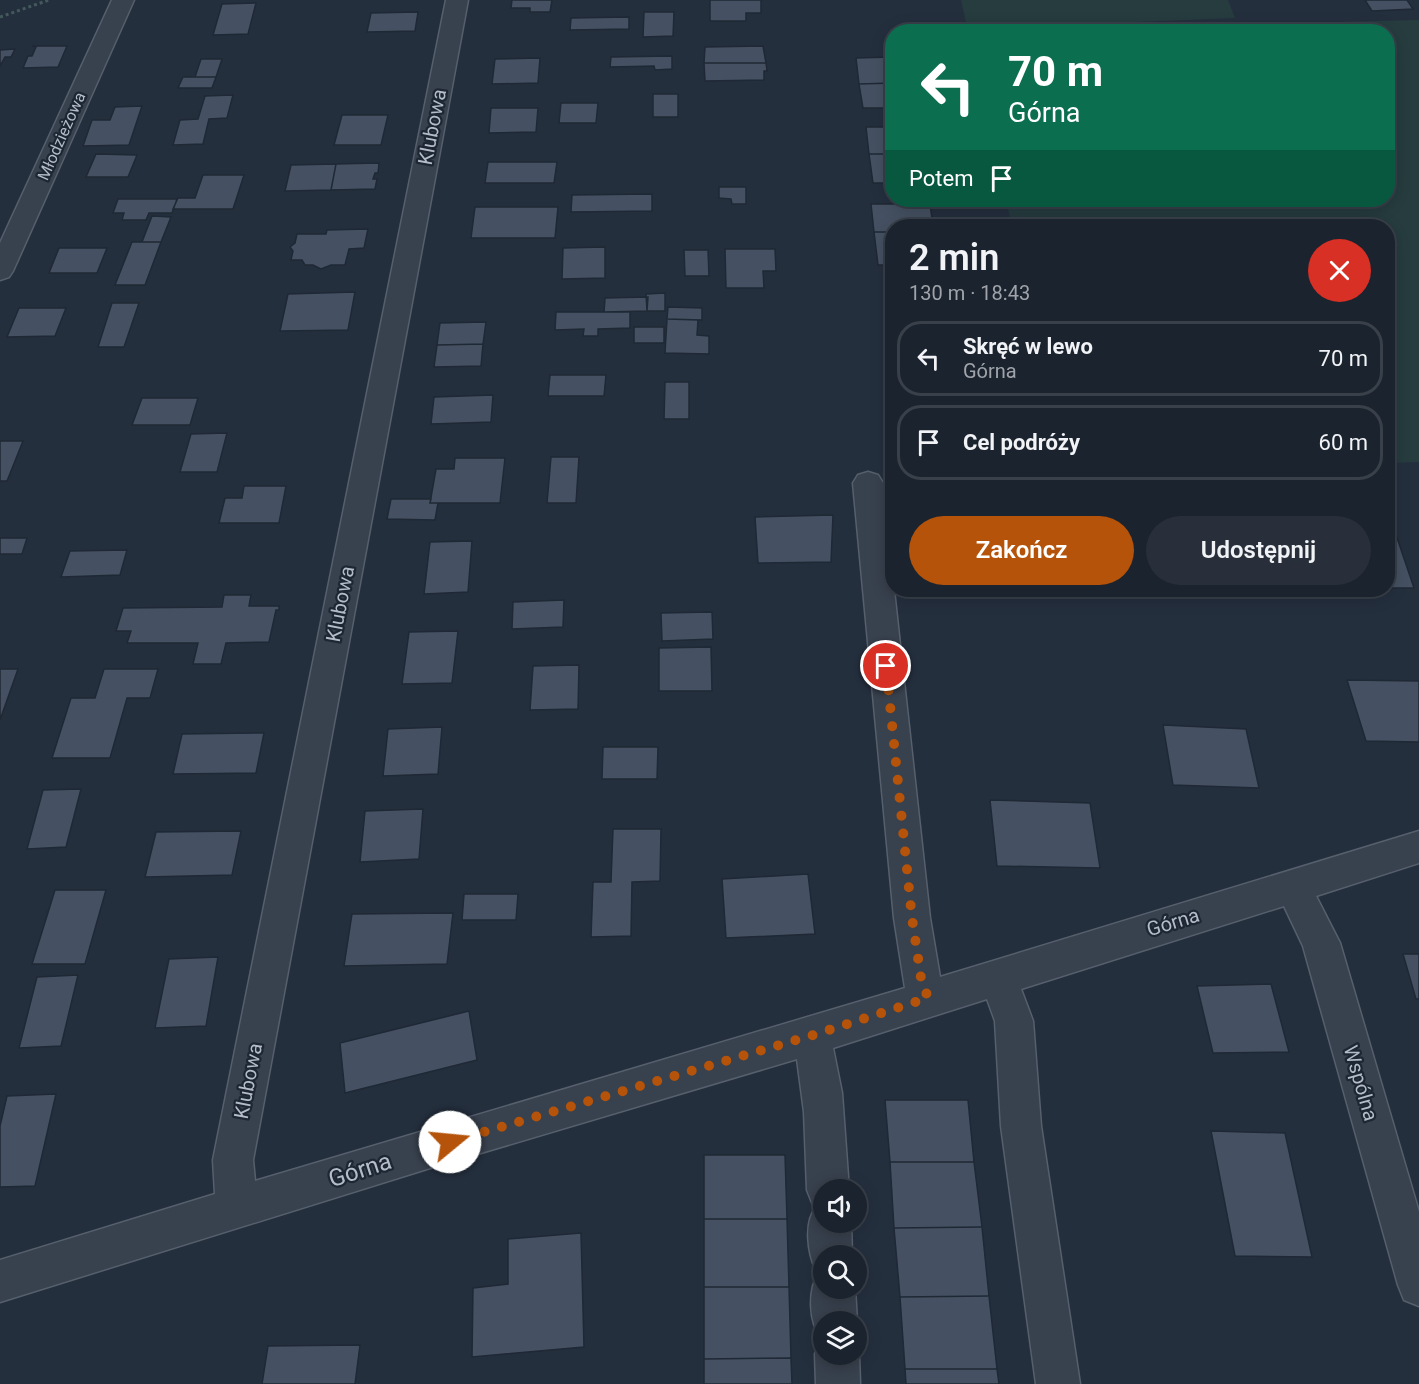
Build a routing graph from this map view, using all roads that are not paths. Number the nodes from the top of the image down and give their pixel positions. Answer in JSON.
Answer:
{"nodes":[{"id":1,"x":123,"y":0,"type":"edge"},
{"id":2,"x":457,"y":0,"type":"edge"},
{"id":3,"x":0,"y":271,"type":"edge"},
{"id":4,"x":868,"y":483,"type":"dead end"},
{"id":5,"x":1419,"y":847,"type":"edge"},
{"id":6,"x":1292,"y":885,"type":"junction"},
{"id":7,"x":998,"y":977,"type":"junction"},
{"id":8,"x":928,"y":998,"type":"junction"},
{"id":9,"x":810,"y":1036,"type":"junction"},
{"id":10,"x":827,"y":1179,"type":"edge"},
{"id":11,"x":237,"y":1209,"type":"junction"},
{"id":12,"x":0,"y":1281,"type":"edge"},
{"id":13,"x":1419,"y":1285,"type":"edge"},
{"id":14,"x":837,"y":1365,"type":"edge"},
{"id":15,"x":838,"y":1384,"type":"edge"},
{"id":16,"x":1058,"y":1384,"type":"edge"}],
"edges":[{"from":1,"to":3,"type":"street","name":"Młodzieżowa"},
{"from":2,"to":11,"type":"street","name":"Klubowa"},
{"from":4,"to":8,"type":"street"},
{"from":5,"to":6,"type":"street","name":"Górna"},
{"from":6,"to":7,"type":"street","name":"Górna"},
{"from":6,"to":13,"type":"street","name":"Wspólna"},
{"from":7,"to":8,"type":"street","name":"Górna"},
{"from":7,"to":16,"type":"street"},
{"from":8,"to":9,"type":"street","name":"Górna"},
{"from":9,"to":10,"type":"street"},
{"from":9,"to":11,"type":"street","name":"Górna"},
{"from":11,"to":12,"type":"street","name":"Górna"},
{"from":14,"to":15,"type":"street"}]}
